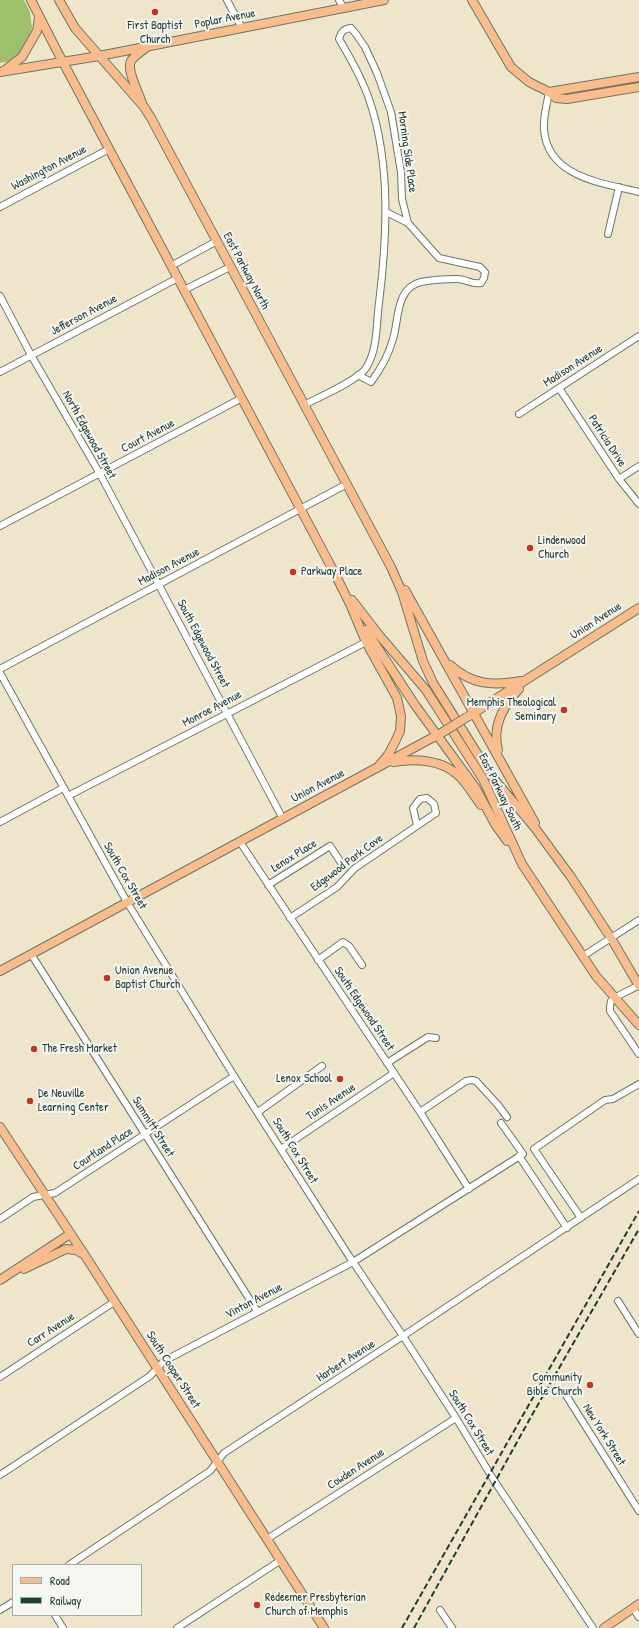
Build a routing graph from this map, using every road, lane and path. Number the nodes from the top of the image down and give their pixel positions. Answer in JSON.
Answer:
{"nodes":[{"id":1,"x":31,"y":0,"type":"edge"},
{"id":2,"x":59,"y":0,"type":"edge"},
{"id":3,"x":227,"y":0,"type":"edge"},
{"id":4,"x":384,"y":0,"type":"edge"},
{"id":5,"x":472,"y":0,"type":"edge"},
{"id":6,"x":341,"y":4,"type":"edge"},
{"id":7,"x":38,"y":14,"type":"junction"},
{"id":8,"x":242,"y":28,"type":"junction"},
{"id":9,"x":148,"y":46,"type":"junction"},
{"id":10,"x":99,"y":56,"type":"junction"},
{"id":11,"x":63,"y":62,"type":"junction"},
{"id":12,"x":1,"y":72,"type":"edge"},
{"id":13,"x":639,"y":77,"type":"edge"},
{"id":14,"x":639,"y":87,"type":"edge"},
{"id":15,"x":549,"y":92,"type":"junction"},
{"id":16,"x":144,"y":107,"type":"junction"},
{"id":17,"x":109,"y":149,"type":"junction"},
{"id":18,"x":619,"y":187,"type":"junction"},
{"id":19,"x":639,"y":192,"type":"edge"},
{"id":20,"x":0,"y":207,"type":"edge"},
{"id":21,"x":386,"y":212,"type":"junction"},
{"id":22,"x":408,"y":223,"type":"junction"},
{"id":23,"x":608,"y":234,"type":"dead end"},
{"id":24,"x":217,"y":241,"type":"junction"},
{"id":25,"x":171,"y":266,"type":"junction"},
{"id":26,"x":230,"y":267,"type":"junction"},
{"id":27,"x":178,"y":278,"type":"junction"},
{"id":28,"x":184,"y":290,"type":"junction"},
{"id":29,"x":0,"y":296,"type":"edge"},
{"id":30,"x":639,"y":336,"type":"edge"},
{"id":31,"x":31,"y":355,"type":"junction"},
{"id":32,"x":0,"y":372,"type":"edge"},
{"id":33,"x":358,"y":375,"type":"junction"},
{"id":34,"x":559,"y":388,"type":"junction"},
{"id":35,"x":242,"y":398,"type":"junction"},
{"id":36,"x":304,"y":405,"type":"junction"},
{"id":37,"x":519,"y":414,"type":"dead end"},
{"id":38,"x":639,"y":466,"type":"edge"},
{"id":39,"x":100,"y":474,"type":"junction"},
{"id":40,"x":619,"y":479,"type":"junction"},
{"id":41,"x":347,"y":484,"type":"junction"},
{"id":42,"x":639,"y":504,"type":"edge"},
{"id":43,"x":301,"y":509,"type":"junction"},
{"id":44,"x":0,"y":526,"type":"edge"},
{"id":45,"x":392,"y":567,"type":"junction"},
{"id":46,"x":334,"y":572,"type":"junction"},
{"id":47,"x":158,"y":585,"type":"junction"},
{"id":48,"x":350,"y":604,"type":"junction"},
{"id":49,"x":639,"y":608,"type":"edge"},
{"id":50,"x":366,"y":642,"type":"junction"},
{"id":51,"x":446,"y":662,"type":"junction"},
{"id":52,"x":0,"y":669,"type":"edge"},
{"id":53,"x":0,"y":673,"type":"edge"},
{"id":54,"x":526,"y":681,"type":"junction"},
{"id":55,"x":228,"y":714,"type":"junction"},
{"id":56,"x":470,"y":715,"type":"junction"},
{"id":57,"x":440,"y":734,"type":"junction"},
{"id":58,"x":500,"y":759,"type":"junction"},
{"id":59,"x":386,"y":763,"type":"junction"},
{"id":60,"x":377,"y":768,"type":"junction"},
{"id":61,"x":63,"y":788,"type":"junction"},
{"id":62,"x":68,"y":796,"type":"junction"},
{"id":63,"x":283,"y":819,"type":"junction"},
{"id":64,"x":0,"y":822,"type":"edge"},
{"id":65,"x":495,"y":824,"type":"junction"},
{"id":66,"x":417,"y":825,"type":"junction"},
{"id":67,"x":240,"y":842,"type":"junction"},
{"id":68,"x":548,"y":846,"type":"junction"},
{"id":69,"x":522,"y":864,"type":"junction"},
{"id":70,"x":344,"y":867,"type":"dead end"},
{"id":71,"x":268,"y":885,"type":"junction"},
{"id":72,"x":127,"y":902,"type":"junction"},
{"id":73,"x":290,"y":918,"type":"junction"},
{"id":74,"x":639,"y":920,"type":"edge"},
{"id":75,"x":612,"y":938,"type":"junction"},
{"id":76,"x":31,"y":954,"type":"junction"},
{"id":77,"x":583,"y":956,"type":"junction"},
{"id":78,"x":318,"y":960,"type":"junction"},
{"id":79,"x":362,"y":965,"type":"dead end"},
{"id":80,"x":0,"y":971,"type":"edge"},
{"id":81,"x":639,"y":985,"type":"edge"},
{"id":82,"x":614,"y":998,"type":"junction"},
{"id":83,"x":639,"y":1025,"type":"edge"},
{"id":84,"x":436,"y":1038,"type":"dead end"},
{"id":85,"x":639,"y":1054,"type":"edge"},
{"id":86,"x":387,"y":1063,"type":"junction"},
{"id":87,"x":322,"y":1066,"type":"dead end"},
{"id":88,"x":394,"y":1073,"type":"junction"},
{"id":89,"x":234,"y":1076,"type":"junction"},
{"id":90,"x":639,"y":1084,"type":"edge"},
{"id":91,"x":258,"y":1112,"type":"junction"},
{"id":92,"x":420,"y":1112,"type":"junction"},
{"id":93,"x":507,"y":1117,"type":"dead end"},
{"id":94,"x":501,"y":1123,"type":"dead end"},
{"id":95,"x":0,"y":1127,"type":"edge"},
{"id":96,"x":145,"y":1134,"type":"junction"},
{"id":97,"x":281,"y":1149,"type":"junction"},
{"id":98,"x":521,"y":1155,"type":"junction"},
{"id":99,"x":639,"y":1179,"type":"edge"},
{"id":100,"x":469,"y":1189,"type":"junction"},
{"id":101,"x":44,"y":1194,"type":"junction"},
{"id":102,"x":581,"y":1218,"type":"junction"},
{"id":103,"x":0,"y":1219,"type":"edge"},
{"id":104,"x":566,"y":1228,"type":"junction"},
{"id":105,"x":70,"y":1234,"type":"junction"},
{"id":106,"x":84,"y":1254,"type":"junction"},
{"id":107,"x":353,"y":1262,"type":"junction"},
{"id":108,"x":18,"y":1268,"type":"junction"},
{"id":109,"x":0,"y":1280,"type":"edge"},
{"id":110,"x":618,"y":1301,"type":"dead end"},
{"id":111,"x":114,"y":1302,"type":"junction"},
{"id":112,"x":257,"y":1311,"type":"junction"},
{"id":113,"x":639,"y":1334,"type":"edge"},
{"id":114,"x":403,"y":1336,"type":"junction"},
{"id":115,"x":157,"y":1368,"type":"junction"},
{"id":116,"x":0,"y":1377,"type":"edge"},
{"id":117,"x":564,"y":1392,"type":"dead end"},
{"id":118,"x":456,"y":1418,"type":"junction"},
{"id":119,"x":218,"y":1462,"type":"junction"},
{"id":120,"x":0,"y":1475,"type":"edge"},
{"id":121,"x":639,"y":1511,"type":"edge"},
{"id":122,"x":268,"y":1539,"type":"junction"},
{"id":123,"x":281,"y":1560,"type":"junction"},
{"id":124,"x":70,"y":1564,"type":"edge"},
{"id":125,"x":12,"y":1603,"type":"edge"},
{"id":126,"x":636,"y":1606,"type":"edge"},
{"id":127,"x":0,"y":1610,"type":"edge"},
{"id":128,"x":440,"y":1610,"type":"dead end"},
{"id":129,"x":56,"y":1616,"type":"edge"},
{"id":130,"x":639,"y":1617,"type":"edge"},
{"id":131,"x":63,"y":1628,"type":"edge"},
{"id":132,"x":177,"y":1628,"type":"edge"},
{"id":133,"x":324,"y":1628,"type":"edge"},
{"id":134,"x":452,"y":1628,"type":"edge"},
{"id":135,"x":593,"y":1628,"type":"edge"},
{"id":136,"x":604,"y":1628,"type":"edge"}],
"edges":[{"from":1,"to":7,"type":"main road"},
{"from":2,"to":10,"type":"main road","name":"East Parkway North"},
{"from":3,"to":8,"type":"street"},
{"from":4,"to":6,"type":"main road","name":"Poplar Avenue"},
{"from":5,"to":15,"type":"main road"},
{"from":6,"to":8,"type":"main road","name":"Poplar Avenue"},
{"from":7,"to":11,"type":"main road"},
{"from":7,"to":12,"type":"main road"},
{"from":8,"to":9,"type":"main road","name":"Poplar Avenue"},
{"from":9,"to":10,"type":"main road","name":"Poplar Avenue"},
{"from":9,"to":16,"type":"main road"},
{"from":10,"to":11,"type":"main road","name":"Poplar Avenue"},
{"from":10,"to":16,"type":"main road","name":"East Parkway North"},
{"from":11,"to":12,"type":"main road","name":"Poplar Avenue"},
{"from":11,"to":17,"type":"main road"},
{"from":13,"to":15,"type":"main road"},
{"from":14,"to":15,"type":"main road"},
{"from":15,"to":18,"type":"street"},
{"from":16,"to":24,"type":"main road","name":"East Parkway North"},
{"from":17,"to":20,"type":"street","name":"Washington Avenue"},
{"from":17,"to":25,"type":"main road"},
{"from":18,"to":19,"type":"street"},
{"from":18,"to":23,"type":"street"},
{"from":21,"to":22,"type":"street","name":"Morning Side Place"},
{"from":21,"to":22,"type":"street","name":"Morning Side Place"},
{"from":21,"to":33,"type":"street","name":"Morning Side Place"},
{"from":22,"to":33,"type":"street","name":"Morning Side Place"},
{"from":24,"to":25,"type":"street"},
{"from":24,"to":26,"type":"main road","name":"East Parkway North"},
{"from":25,"to":27,"type":"main road"},
{"from":26,"to":28,"type":"street"},
{"from":26,"to":36,"type":"main road","name":"East Parkway North"},
{"from":27,"to":28,"type":"main road"},
{"from":27,"to":31,"type":"street","name":"Jefferson Avenue"},
{"from":28,"to":35,"type":"main road"},
{"from":29,"to":31,"type":"street","name":"North Edgewood Street"},
{"from":30,"to":34,"type":"street","name":"Madison Avenue"},
{"from":31,"to":32,"type":"street","name":"Jefferson Avenue"},
{"from":31,"to":39,"type":"street","name":"North Edgewood Street"},
{"from":33,"to":36,"type":"street","name":"Morning Side Place"},
{"from":34,"to":37,"type":"street","name":"Madison Avenue"},
{"from":34,"to":40,"type":"street","name":"Patricia Drive"},
{"from":35,"to":39,"type":"street","name":"Court Avenue"},
{"from":35,"to":43,"type":"main road"},
{"from":36,"to":41,"type":"main road","name":"East Parkway North"},
{"from":38,"to":40,"type":"street"},
{"from":39,"to":44,"type":"street","name":"Court Avenue"},
{"from":39,"to":47,"type":"street","name":"North Edgewood Street"},
{"from":40,"to":42,"type":"street","name":"Patricia Drive"},
{"from":41,"to":43,"type":"street","name":"Madison Avenue"},
{"from":41,"to":45,"type":"main road","name":"East Parkway North"},
{"from":43,"to":46,"type":"main road"},
{"from":43,"to":47,"type":"street","name":"Madison Avenue"},
{"from":45,"to":51,"type":"main road"},
{"from":45,"to":68,"type":"main road","name":"East Parkway South"},
{"from":46,"to":48,"type":"main road"},
{"from":46,"to":69,"type":"main road","name":"East Parkway South"},
{"from":47,"to":52,"type":"street","name":"Madison Avenue"},
{"from":47,"to":55,"type":"street","name":"South Edgewood Street"},
{"from":48,"to":50,"type":"main road"},
{"from":48,"to":57,"type":"main road"},
{"from":49,"to":54,"type":"main road","name":"Union Avenue"},
{"from":50,"to":55,"type":"street","name":"Monroe Avenue"},
{"from":50,"to":60,"type":"main road"},
{"from":51,"to":54,"type":"main road"},
{"from":51,"to":56,"type":"main road"},
{"from":53,"to":61,"type":"street","name":"South Cox Street"},
{"from":54,"to":56,"type":"main road","name":"Union Avenue"},
{"from":54,"to":58,"type":"main road"},
{"from":55,"to":62,"type":"street","name":"Monroe Avenue"},
{"from":55,"to":63,"type":"street","name":"South Edgewood Street"},
{"from":56,"to":57,"type":"main road","name":"Union Avenue","bridge":true},
{"from":56,"to":58,"type":"main road"},
{"from":57,"to":59,"type":"main road","name":"Union Avenue"},
{"from":57,"to":65,"type":"main road"},
{"from":58,"to":68,"type":"main road"},
{"from":59,"to":60,"type":"main road","name":"Union Avenue"},
{"from":59,"to":65,"type":"main road"},
{"from":60,"to":63,"type":"main road","name":"Union Avenue"},
{"from":61,"to":62,"type":"street","name":"South Cox Street"},
{"from":61,"to":64,"type":"street"},
{"from":62,"to":72,"type":"street","name":"South Cox Street"},
{"from":63,"to":67,"type":"main road","name":"Union Avenue"},
{"from":65,"to":69,"type":"main road"},
{"from":66,"to":66,"type":"street","name":"Edgewood Park Cove"},
{"from":66,"to":73,"type":"street","name":"Edgewood Park Cove"},
{"from":67,"to":71,"type":"street","name":"South Edgewood Street"},
{"from":67,"to":72,"type":"main road","name":"Union Avenue"},
{"from":68,"to":75,"type":"main road","name":"East Parkway South"},
{"from":69,"to":77,"type":"main road","name":"East Parkway South"},
{"from":70,"to":71,"type":"street","name":"Lenox Place"},
{"from":71,"to":73,"type":"street","name":"South Edgewood Street"},
{"from":72,"to":76,"type":"main road","name":"Union Avenue"},
{"from":72,"to":89,"type":"street","name":"South Cox Street"},
{"from":73,"to":78,"type":"street","name":"South Edgewood Street"},
{"from":74,"to":75,"type":"street"},
{"from":75,"to":77,"type":"street"},
{"from":75,"to":81,"type":"main road","name":"East Parkway South"},
{"from":76,"to":80,"type":"main road","name":"Union Avenue"},
{"from":76,"to":96,"type":"street","name":"Summitt Street"},
{"from":77,"to":82,"type":"main road","name":"East Parkway South"},
{"from":78,"to":79,"type":"street"},
{"from":78,"to":86,"type":"street","name":"South Edgewood Street"},
{"from":81,"to":82,"type":"street"},
{"from":82,"to":83,"type":"main road","name":"East Parkway South"},
{"from":82,"to":85,"type":"street"},
{"from":84,"to":86,"type":"street"},
{"from":86,"to":88,"type":"street","name":"South Edgewood Street"},
{"from":87,"to":91,"type":"street"},
{"from":88,"to":92,"type":"street","name":"South Edgewood Street"},
{"from":88,"to":97,"type":"street","name":"Tunis Avenue"},
{"from":89,"to":91,"type":"street","name":"South Cox Street"},
{"from":89,"to":96,"type":"street","name":"Courtland Place"},
{"from":90,"to":102,"type":"street"},
{"from":91,"to":97,"type":"street","name":"South Cox Street"},
{"from":92,"to":93,"type":"street"},
{"from":92,"to":100,"type":"street","name":"South Edgewood Street"},
{"from":94,"to":98,"type":"street"},
{"from":95,"to":101,"type":"main road","name":"South Cooper Street"},
{"from":96,"to":101,"type":"street","name":"Courtland Place"},
{"from":96,"to":112,"type":"street","name":"Summitt Street"},
{"from":97,"to":107,"type":"street","name":"South Cox Street"},
{"from":98,"to":100,"type":"street","name":"Vinton Avenue"},
{"from":98,"to":104,"type":"street"},
{"from":99,"to":102,"type":"street","name":"Harbert Avenue"},
{"from":100,"to":107,"type":"street","name":"Vinton Avenue"},
{"from":101,"to":103,"type":"street","name":"Courtland Place"},
{"from":101,"to":105,"type":"main road","name":"South Cooper Street"},
{"from":102,"to":104,"type":"street","name":"Harbert Avenue"},
{"from":104,"to":114,"type":"street","name":"Harbert Avenue"},
{"from":105,"to":106,"type":"main road","name":"South Cooper Street"},
{"from":105,"to":108,"type":"main road"},
{"from":106,"to":108,"type":"main road"},
{"from":106,"to":111,"type":"main road","name":"South Cooper Street"},
{"from":107,"to":112,"type":"street","name":"Vinton Avenue"},
{"from":107,"to":114,"type":"street","name":"South Cox Street"},
{"from":108,"to":109,"type":"main road"},
{"from":110,"to":113,"type":"street"},
{"from":111,"to":115,"type":"main road","name":"South Cooper Street"},
{"from":111,"to":116,"type":"street","name":"Carr Avenue"},
{"from":112,"to":115,"type":"street","name":"Vinton Avenue"},
{"from":114,"to":118,"type":"street","name":"South Cox Street"},
{"from":114,"to":119,"type":"street","name":"Harbert Avenue"},
{"from":115,"to":119,"type":"main road","name":"South Cooper Street"},
{"from":115,"to":120,"type":"street","name":"Vinton Avenue"},
{"from":117,"to":121,"type":"street","name":"New York Street"},
{"from":118,"to":122,"type":"street","name":"Cowden Avenue"},
{"from":118,"to":135,"type":"street","name":"South Cox Street"},
{"from":119,"to":122,"type":"main road","name":"South Cooper Street"},
{"from":119,"to":124,"type":"street","name":"Harbert Avenue"},
{"from":122,"to":123,"type":"main road","name":"South Cooper Street"},
{"from":123,"to":132,"type":"street"},
{"from":123,"to":133,"type":"main road","name":"South Cooper Street"},
{"from":125,"to":127,"type":"street"},
{"from":126,"to":130,"type":"street"},
{"from":126,"to":136,"type":"main road"},
{"from":128,"to":134,"type":"street"},
{"from":129,"to":131,"type":"street"}]}
